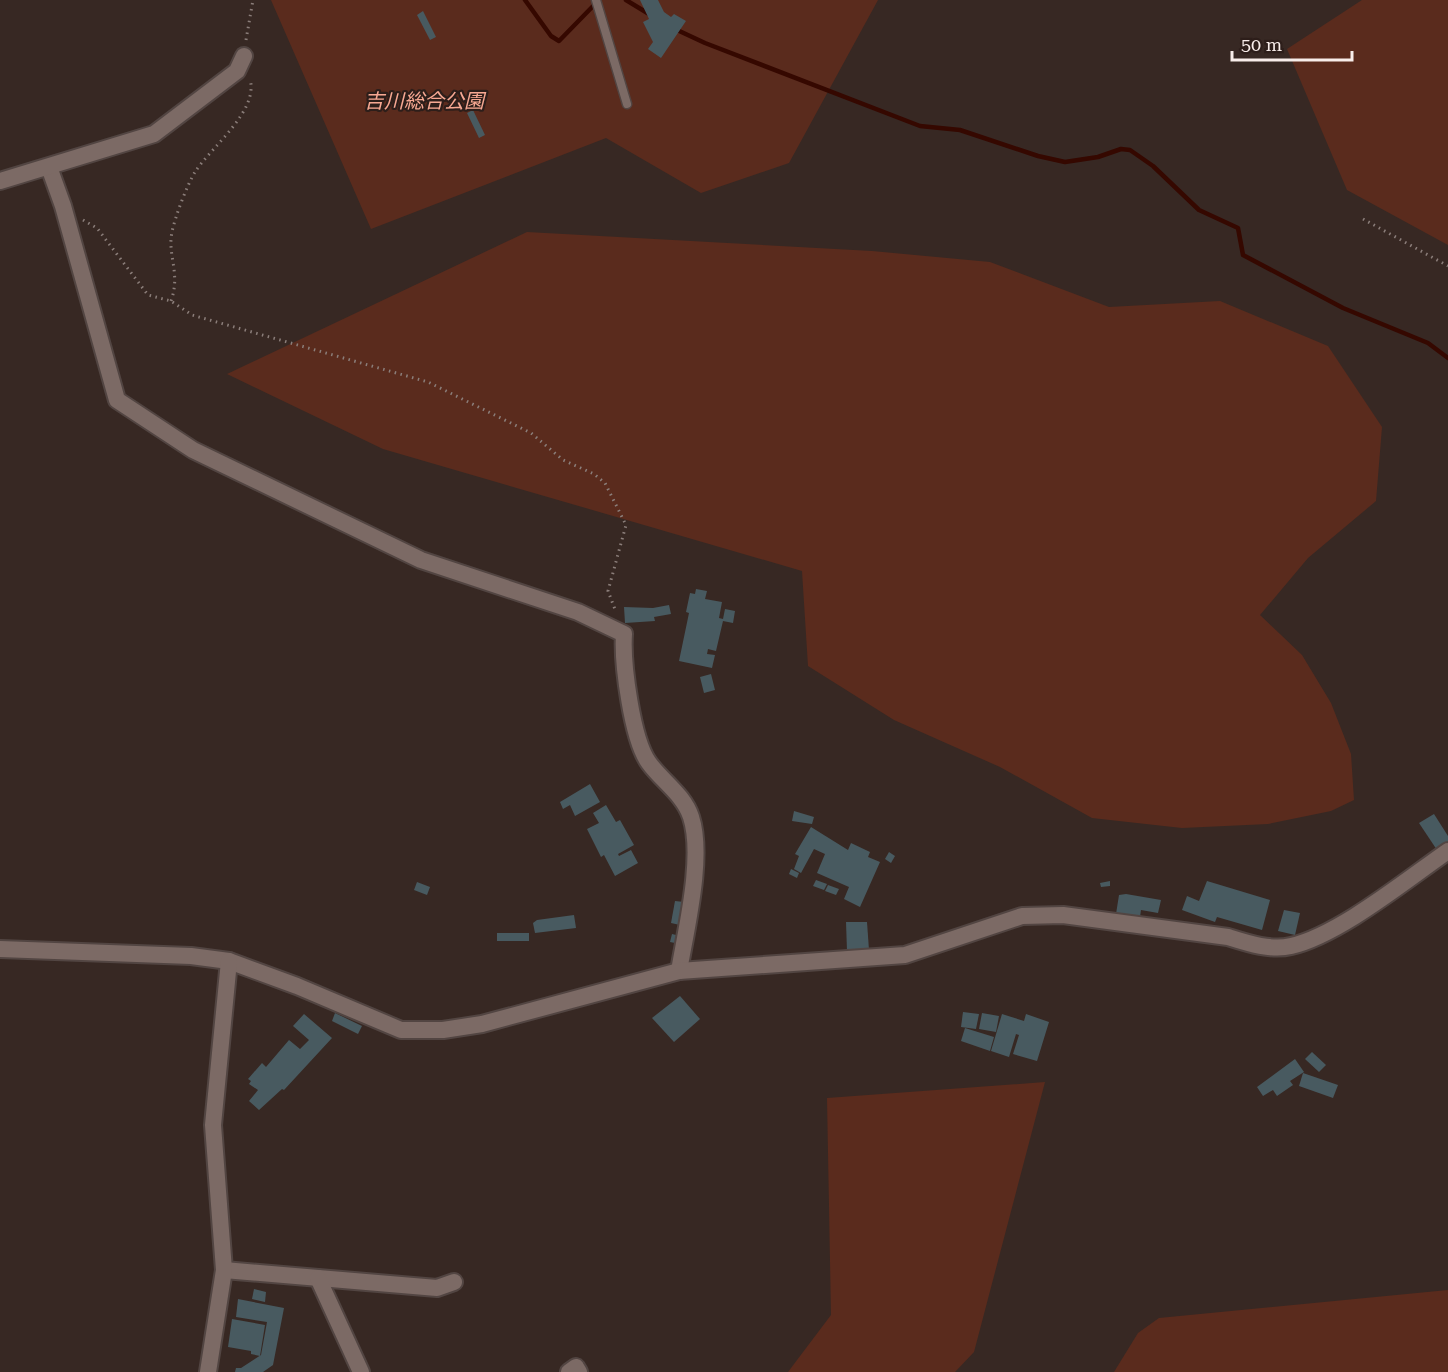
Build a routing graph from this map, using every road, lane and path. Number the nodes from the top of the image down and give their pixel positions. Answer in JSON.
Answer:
{"nodes":[{"id":1,"x":253,"y":0,"type":"edge"},
{"id":2,"x":596,"y":0,"type":"edge"},
{"id":3,"x":244,"y":56,"type":"junction"},
{"id":4,"x":627,"y":104,"type":"dead end"},
{"id":5,"x":49,"y":167,"type":"junction"},
{"id":6,"x":0,"y":181,"type":"edge"},
{"id":7,"x":63,"y":206,"type":"junction"},
{"id":8,"x":1363,"y":219,"type":"dead end"},
{"id":9,"x":1448,"y":266,"type":"edge"},
{"id":10,"x":171,"y":301,"type":"junction"},
{"id":11,"x":624,"y":634,"type":"junction"},
{"id":12,"x":1448,"y":851,"type":"edge"},
{"id":13,"x":0,"y":949,"type":"edge"},
{"id":14,"x":229,"y":961,"type":"junction"},
{"id":15,"x":679,"y":971,"type":"junction"},
{"id":16,"x":224,"y":1270,"type":"junction"},
{"id":17,"x":318,"y":1278,"type":"junction"},
{"id":18,"x":454,"y":1282,"type":"dead end"},
{"id":19,"x":208,"y":1372,"type":"edge"},
{"id":20,"x":361,"y":1372,"type":"edge"},
{"id":21,"x":570,"y":1372,"type":"edge"},
{"id":22,"x":579,"y":1372,"type":"edge"}],
"edges":[{"from":1,"to":3,"type":"path"},
{"from":2,"to":4,"type":"lane"},
{"from":3,"to":5,"type":"street"},
{"from":3,"to":10,"type":"path"},
{"from":5,"to":6,"type":"street"},
{"from":5,"to":7,"type":"street"},
{"from":7,"to":10,"type":"path"},
{"from":7,"to":11,"type":"street"},
{"from":8,"to":9,"type":"path"},
{"from":10,"to":11,"type":"path"},
{"from":11,"to":15,"type":"street"},
{"from":12,"to":15,"type":"street"},
{"from":13,"to":14,"type":"street"},
{"from":14,"to":15,"type":"street"},
{"from":14,"to":16,"type":"street"},
{"from":16,"to":17,"type":"street"},
{"from":16,"to":19,"type":"street"},
{"from":17,"to":18,"type":"street"},
{"from":17,"to":20,"type":"street"},
{"from":21,"to":22,"type":"street"}]}
